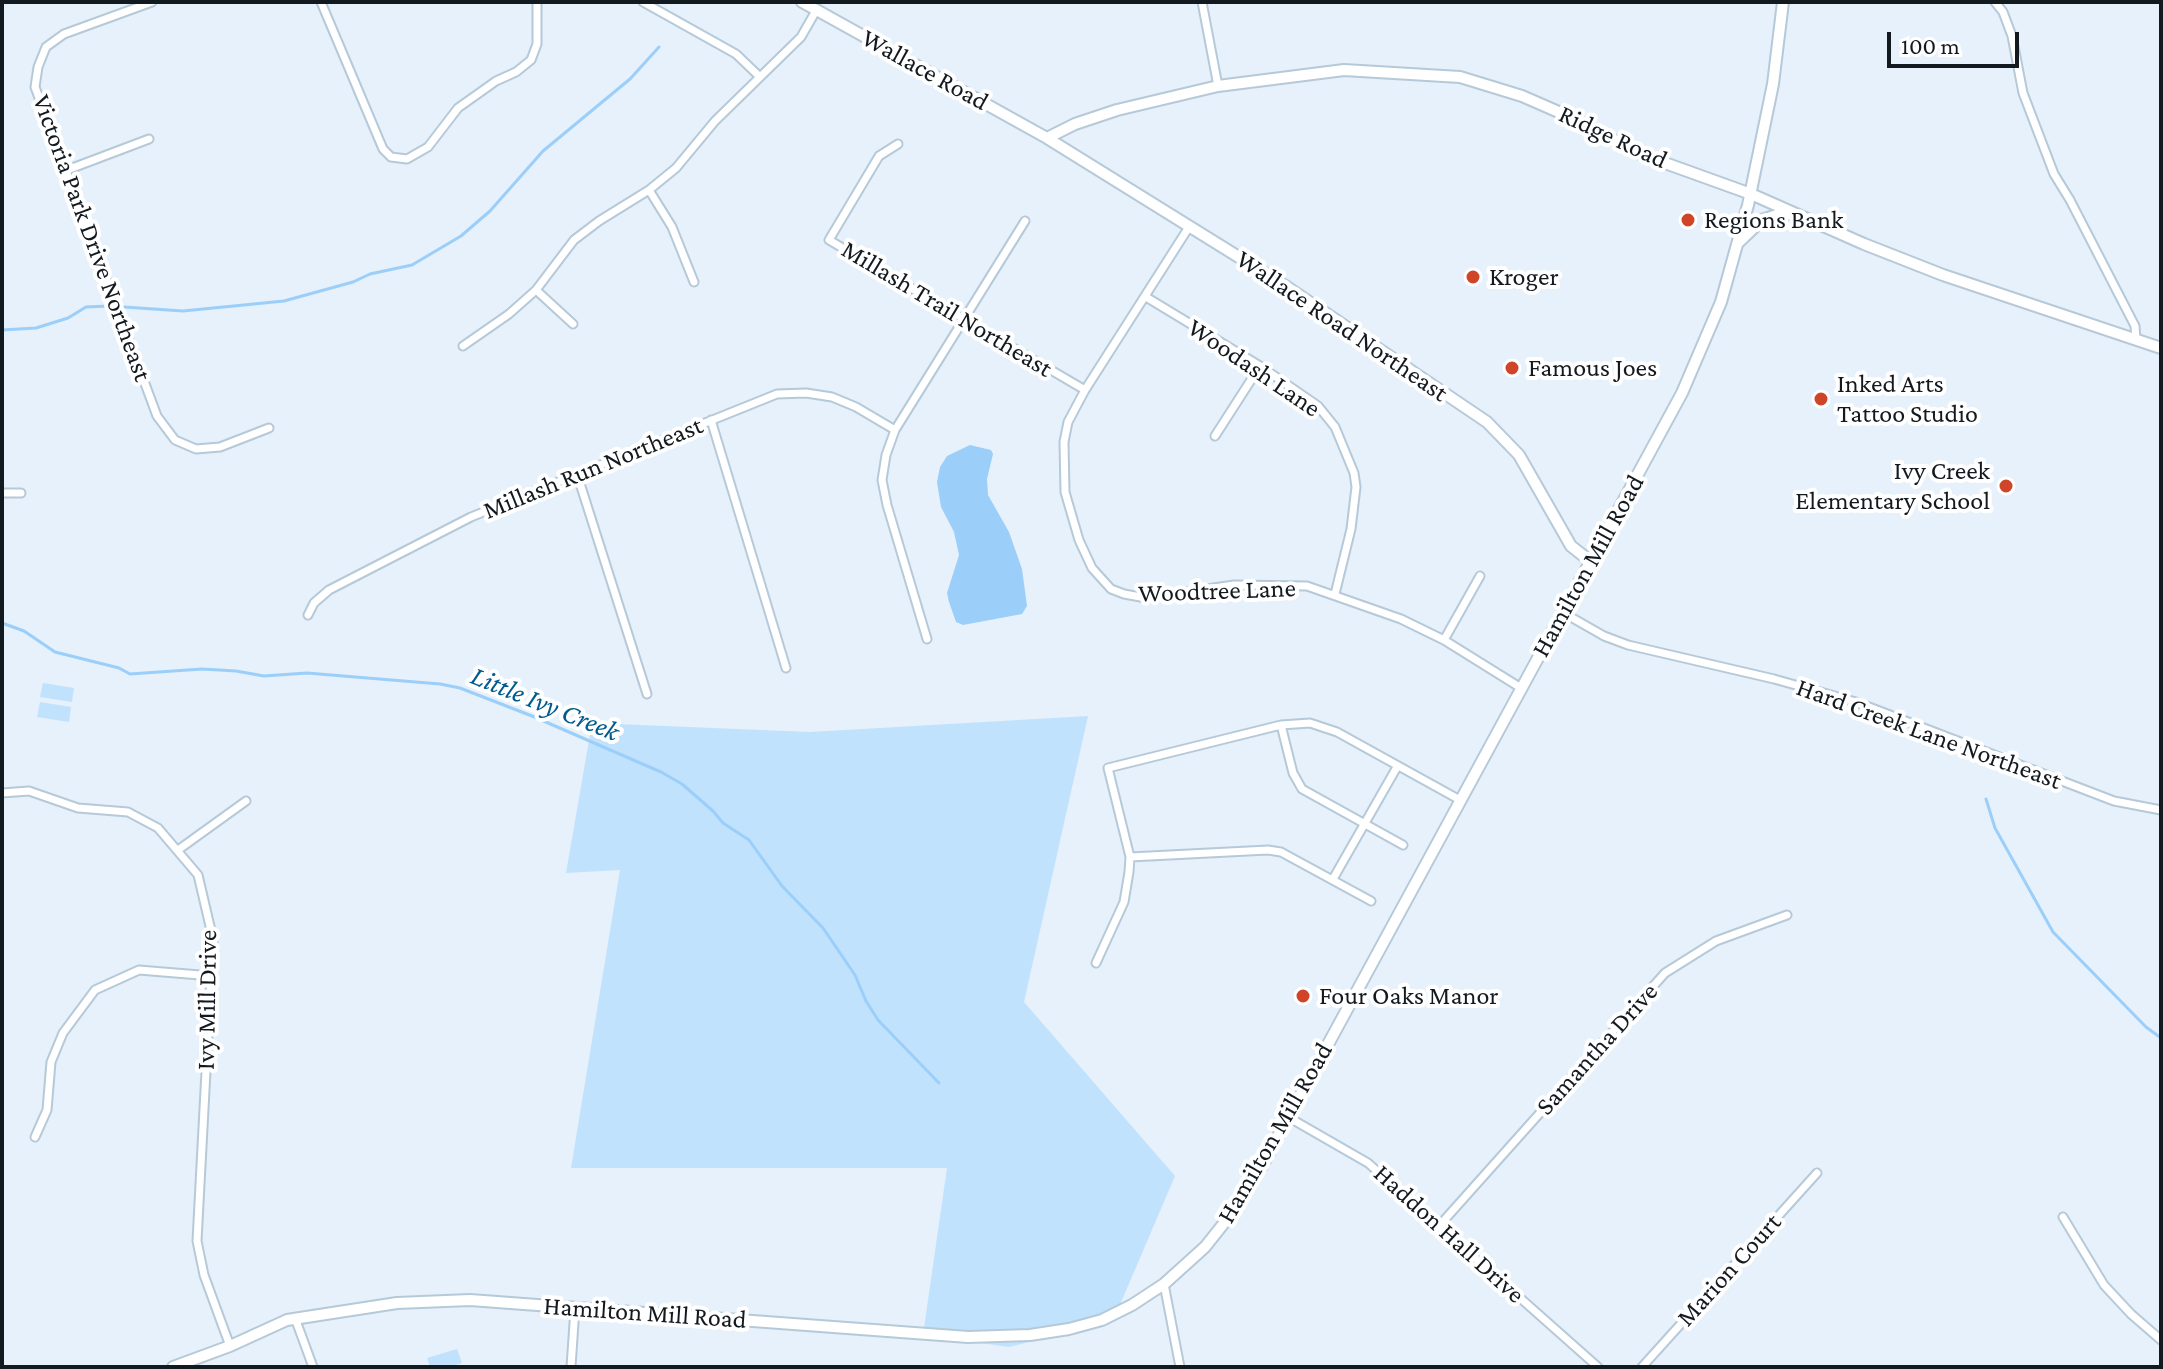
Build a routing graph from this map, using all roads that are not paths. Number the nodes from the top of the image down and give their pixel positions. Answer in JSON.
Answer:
{"nodes":[{"id":1,"x":152,"y":2,"type":"edge"},
{"id":2,"x":321,"y":2,"type":"edge"},
{"id":3,"x":537,"y":2,"type":"edge"},
{"id":4,"x":643,"y":2,"type":"edge"},
{"id":5,"x":802,"y":2,"type":"edge"},
{"id":6,"x":1202,"y":2,"type":"edge"},
{"id":7,"x":1783,"y":2,"type":"edge"},
{"id":8,"x":1995,"y":2,"type":"edge"},
{"id":9,"x":817,"y":9,"type":"junction"},
{"id":10,"x":760,"y":77,"type":"junction"},
{"id":11,"x":1218,"y":86,"type":"junction"},
{"id":12,"x":1047,"y":138,"type":"junction"},
{"id":13,"x":149,"y":139,"type":"dead end"},
{"id":14,"x":898,"y":144,"type":"dead end"},
{"id":15,"x":67,"y":170,"type":"junction"},
{"id":16,"x":649,"y":190,"type":"junction"},
{"id":17,"x":1751,"y":194,"type":"junction"},
{"id":18,"x":1795,"y":214,"type":"junction"},
{"id":19,"x":1025,"y":221,"type":"dead end"},
{"id":20,"x":1189,"y":227,"type":"junction"},
{"id":21,"x":1738,"y":244,"type":"junction"},
{"id":22,"x":694,"y":282,"type":"dead end"},
{"id":23,"x":536,"y":290,"type":"junction"},
{"id":24,"x":1146,"y":297,"type":"junction"},
{"id":25,"x":965,"y":320,"type":"junction"},
{"id":26,"x":573,"y":324,"type":"dead end"},
{"id":27,"x":2136,"y":340,"type":"junction"},
{"id":28,"x":463,"y":346,"type":"dead end"},
{"id":29,"x":2161,"y":348,"type":"edge"},
{"id":30,"x":1260,"y":366,"type":"junction"},
{"id":31,"x":1085,"y":390,"type":"junction"},
{"id":32,"x":711,"y":420,"type":"junction"},
{"id":33,"x":269,"y":428,"type":"dead end"},
{"id":34,"x":895,"y":430,"type":"junction"},
{"id":35,"x":1215,"y":436,"type":"dead end"},
{"id":36,"x":577,"y":474,"type":"junction"},
{"id":37,"x":2,"y":493,"type":"edge"},
{"id":38,"x":21,"y":493,"type":"dead end"},
{"id":39,"x":1590,"y":561,"type":"junction"},
{"id":40,"x":1480,"y":576,"type":"dead end"},
{"id":41,"x":1335,"y":594,"type":"junction"},
{"id":42,"x":1562,"y":612,"type":"junction"},
{"id":43,"x":308,"y":615,"type":"dead end"},
{"id":44,"x":927,"y":639,"type":"dead end"},
{"id":45,"x":1444,"y":640,"type":"junction"},
{"id":46,"x":786,"y":668,"type":"dead end"},
{"id":47,"x":1521,"y":688,"type":"junction"},
{"id":48,"x":647,"y":694,"type":"dead end"},
{"id":49,"x":1281,"y":725,"type":"junction"},
{"id":50,"x":1397,"y":767,"type":"junction"},
{"id":51,"x":2,"y":793,"type":"edge"},
{"id":52,"x":1460,"y":800,"type":"junction"},
{"id":53,"x":246,"y":801,"type":"dead end"},
{"id":54,"x":2161,"y":810,"type":"edge"},
{"id":55,"x":1364,"y":825,"type":"junction"},
{"id":56,"x":1403,"y":845,"type":"dead end"},
{"id":57,"x":178,"y":850,"type":"junction"},
{"id":58,"x":1130,"y":857,"type":"junction"},
{"id":59,"x":1333,"y":879,"type":"junction"},
{"id":60,"x":1371,"y":901,"type":"dead end"},
{"id":61,"x":1787,"y":915,"type":"dead end"},
{"id":62,"x":1096,"y":963,"type":"dead end"},
{"id":63,"x":212,"y":976,"type":"junction"},
{"id":64,"x":1288,"y":1117,"type":"junction"},
{"id":65,"x":35,"y":1137,"type":"dead end"},
{"id":66,"x":1817,"y":1173,"type":"dead end"},
{"id":67,"x":2063,"y":1217,"type":"dead end"},
{"id":68,"x":1439,"y":1226,"type":"junction"},
{"id":69,"x":1164,"y":1284,"type":"junction"},
{"id":70,"x":575,"y":1308,"type":"junction"},
{"id":71,"x":295,"y":1318,"type":"junction"},
{"id":72,"x":2161,"y":1340,"type":"edge"},
{"id":73,"x":230,"y":1346,"type":"junction"},
{"id":74,"x":173,"y":1367,"type":"edge"},
{"id":75,"x":313,"y":1367,"type":"edge"},
{"id":76,"x":571,"y":1367,"type":"edge"},
{"id":77,"x":1180,"y":1367,"type":"edge"},
{"id":78,"x":1598,"y":1367,"type":"edge"},
{"id":79,"x":1642,"y":1367,"type":"edge"}],
"edges":[{"from":1,"to":15,"type":"street","name":"Victoria Park Drive Northeast"},
{"from":2,"to":3,"type":"street"},
{"from":4,"to":10,"type":"street"},
{"from":5,"to":9,"type":"main road","name":"Wallace Road"},
{"from":6,"to":11,"type":"street"},
{"from":7,"to":17,"type":"main road","name":"Hamilton Mill Road"},
{"from":8,"to":27,"type":"street"},
{"from":9,"to":10,"type":"street"},
{"from":9,"to":12,"type":"main road","name":"Wallace Road"},
{"from":10,"to":16,"type":"street"},
{"from":11,"to":12,"type":"main road","name":"Ridge Road"},
{"from":11,"to":17,"type":"main road","name":"Ridge Road"},
{"from":12,"to":20,"type":"main road","name":"Wallace Road Northeast"},
{"from":13,"to":15,"type":"street"},
{"from":14,"to":25,"type":"street","name":"Millash Trail Northeast"},
{"from":15,"to":33,"type":"street","name":"Victoria Park Drive Northeast"},
{"from":16,"to":22,"type":"street"},
{"from":16,"to":23,"type":"street"},
{"from":17,"to":18,"type":"main road","name":"Ridge Road"},
{"from":17,"to":21,"type":"main road","name":"Hamilton Mill Road"},
{"from":18,"to":21,"type":"main road"},
{"from":18,"to":27,"type":"main road","name":"Ridge Road"},
{"from":19,"to":25,"type":"street"},
{"from":20,"to":24,"type":"street","name":"Woodtree Lane"},
{"from":20,"to":39,"type":"main road","name":"Wallace Road Northeast"},
{"from":21,"to":39,"type":"main road","name":"Hamilton Mill Road"},
{"from":23,"to":26,"type":"street"},
{"from":23,"to":28,"type":"street"},
{"from":24,"to":30,"type":"street","name":"Woodash Lane"},
{"from":24,"to":31,"type":"street","name":"Woodtree Lane"},
{"from":25,"to":31,"type":"street","name":"Millash Trail Northeast"},
{"from":25,"to":34,"type":"street"},
{"from":27,"to":29,"type":"main road","name":"Ridge Road"},
{"from":30,"to":35,"type":"street"},
{"from":30,"to":41,"type":"street","name":"Woodash Lane"},
{"from":31,"to":41,"type":"street","name":"Woodtree Lane"},
{"from":32,"to":34,"type":"street","name":"Millash Run Northeast"},
{"from":32,"to":36,"type":"street","name":"Millash Run Northeast"},
{"from":32,"to":46,"type":"street"},
{"from":34,"to":44,"type":"street"},
{"from":36,"to":43,"type":"street","name":"Millash Run Northeast"},
{"from":36,"to":48,"type":"street"},
{"from":37,"to":38,"type":"street"},
{"from":39,"to":42,"type":"main road","name":"Hamilton Mill Road"},
{"from":40,"to":45,"type":"street"},
{"from":41,"to":45,"type":"street","name":"Woodtree Lane"},
{"from":42,"to":47,"type":"main road","name":"Hamilton Mill Road"},
{"from":42,"to":54,"type":"street","name":"Hard Creek Lane Northeast"},
{"from":45,"to":47,"type":"street","name":"Woodtree Lane"},
{"from":47,"to":52,"type":"main road","name":"Hamilton Mill Road"},
{"from":49,"to":50,"type":"street"},
{"from":49,"to":55,"type":"street"},
{"from":49,"to":58,"type":"street"},
{"from":50,"to":52,"type":"street"},
{"from":50,"to":55,"type":"street"},
{"from":51,"to":57,"type":"street","name":"Ivy Mill Drive"},
{"from":52,"to":64,"type":"main road","name":"Hamilton Mill Road"},
{"from":53,"to":57,"type":"street"},
{"from":55,"to":56,"type":"street"},
{"from":55,"to":59,"type":"street"},
{"from":57,"to":63,"type":"street","name":"Ivy Mill Drive"},
{"from":58,"to":59,"type":"street"},
{"from":58,"to":62,"type":"street"},
{"from":59,"to":60,"type":"street"},
{"from":61,"to":68,"type":"street","name":"Samantha Drive"},
{"from":63,"to":65,"type":"street"},
{"from":63,"to":73,"type":"street","name":"Ivy Mill Drive"},
{"from":64,"to":68,"type":"street","name":"Haddon Hall Drive"},
{"from":64,"to":69,"type":"main road","name":"Hamilton Mill Road"},
{"from":66,"to":79,"type":"street","name":"Marion Court"},
{"from":67,"to":72,"type":"street"},
{"from":68,"to":78,"type":"street","name":"Haddon Hall Drive"},
{"from":69,"to":70,"type":"main road","name":"Hamilton Mill Road"},
{"from":69,"to":77,"type":"street"},
{"from":70,"to":71,"type":"main road","name":"Hamilton Mill Road"},
{"from":70,"to":76,"type":"street"},
{"from":71,"to":73,"type":"main road","name":"Hamilton Mill Road"},
{"from":71,"to":75,"type":"street"},
{"from":73,"to":74,"type":"main road","name":"Hamilton Mill Road"}]}
